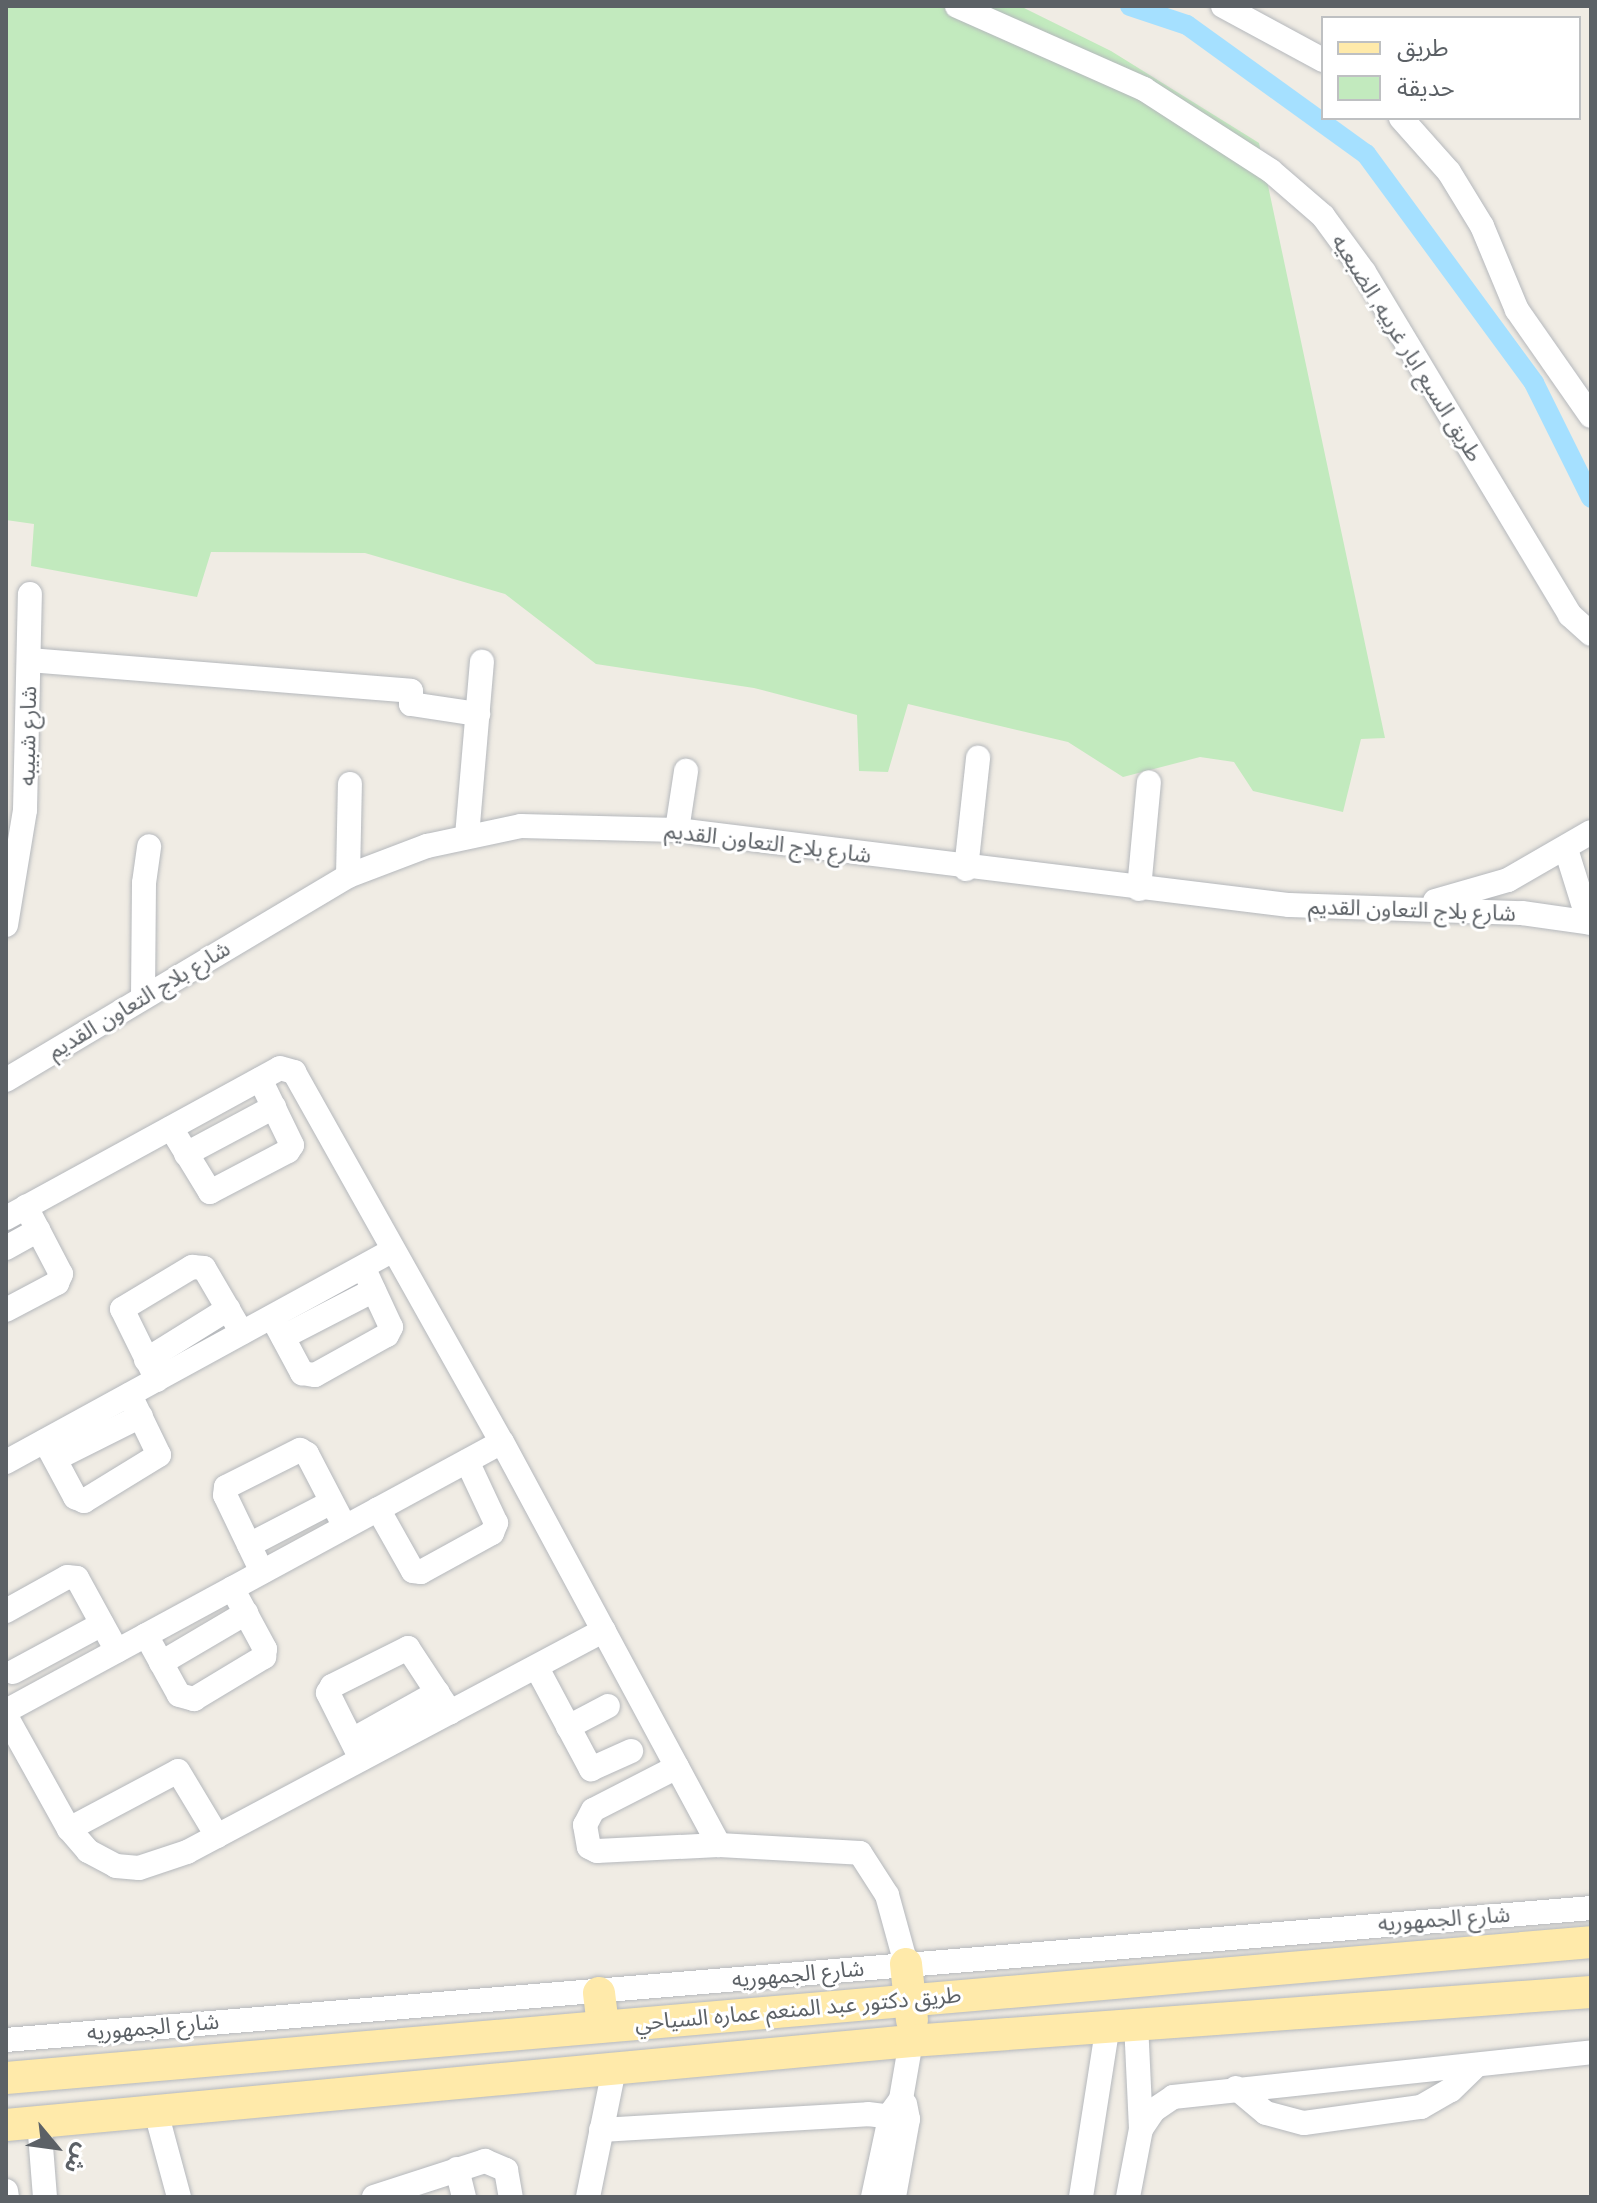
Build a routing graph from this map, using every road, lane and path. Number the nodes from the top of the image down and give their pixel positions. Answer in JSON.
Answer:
{"nodes":[{"id":1,"x":957,"y":6,"type":"edge"},
{"id":2,"x":1223,"y":6,"type":"edge"},
{"id":3,"x":1321,"y":59,"type":"edge"},
{"id":4,"x":1403,"y":120,"type":"edge"},
{"id":5,"x":1591,"y":416,"type":"edge"},
{"id":6,"x":30,"y":594,"type":"dead end"},
{"id":7,"x":1591,"y":634,"type":"edge"},
{"id":8,"x":29,"y":660,"type":"junction"},
{"id":9,"x":482,"y":662,"type":"dead end"},
{"id":10,"x":478,"y":714,"type":"junction"},
{"id":11,"x":17,"y":745,"type":"edge"},
{"id":12,"x":978,"y":758,"type":"dead end"},
{"id":13,"x":686,"y":771,"type":"dead end"},
{"id":14,"x":1149,"y":782,"type":"dead end"},
{"id":15,"x":350,"y":784,"type":"dead end"},
{"id":16,"x":677,"y":830,"type":"junction"},
{"id":17,"x":1591,"y":832,"type":"edge"},
{"id":18,"x":14,"y":834,"type":"edge"},
{"id":19,"x":467,"y":836,"type":"junction"},
{"id":20,"x":149,"y":846,"type":"dead end"},
{"id":21,"x":1566,"y":849,"type":"junction"},
{"id":22,"x":966,"y":869,"type":"junction"},
{"id":23,"x":348,"y":876,"type":"junction"},
{"id":24,"x":1139,"y":889,"type":"junction"},
{"id":25,"x":1397,"y":907,"type":"junction"},
{"id":26,"x":1590,"y":923,"type":"edge"},
{"id":27,"x":6,"y":925,"type":"edge"},
{"id":28,"x":143,"y":997,"type":"junction"},
{"id":29,"x":260,"y":1079,"type":"junction"},
{"id":30,"x":6,"y":1080,"type":"edge"},
{"id":31,"x":274,"y":1107,"type":"junction"},
{"id":32,"x":171,"y":1128,"type":"junction"},
{"id":33,"x":186,"y":1154,"type":"junction"},
{"id":34,"x":16,"y":1213,"type":"edge"},
{"id":35,"x":38,"y":1230,"type":"junction"},
{"id":36,"x":6,"y":1248,"type":"edge"},
{"id":37,"x":392,"y":1251,"type":"junction"},
{"id":38,"x":363,"y":1267,"type":"junction"},
{"id":39,"x":374,"y":1290,"type":"junction"},
{"id":40,"x":228,"y":1309,"type":"junction"},
{"id":41,"x":6,"y":1310,"type":"edge"},
{"id":42,"x":277,"y":1327,"type":"junction"},
{"id":43,"x":242,"y":1333,"type":"junction"},
{"id":44,"x":151,"y":1370,"type":"junction"},
{"id":45,"x":135,"y":1405,"type":"junction"},
{"id":46,"x":502,"y":1442,"type":"junction"},
{"id":47,"x":50,"y":1450,"type":"junction"},
{"id":48,"x":8,"y":1456,"type":"edge"},
{"id":49,"x":467,"y":1461,"type":"junction"},
{"id":50,"x":332,"y":1502,"type":"junction"},
{"id":51,"x":378,"y":1509,"type":"junction"},
{"id":52,"x":345,"y":1527,"type":"junction"},
{"id":53,"x":249,"y":1545,"type":"junction"},
{"id":54,"x":262,"y":1572,"type":"junction"},
{"id":55,"x":232,"y":1588,"type":"junction"},
{"id":56,"x":6,"y":1611,"type":"edge"},
{"id":57,"x":246,"y":1613,"type":"junction"},
{"id":58,"x":102,"y":1624,"type":"junction"},
{"id":59,"x":604,"y":1630,"type":"junction"},
{"id":60,"x":146,"y":1635,"type":"junction"},
{"id":61,"x":117,"y":1651,"type":"junction"},
{"id":62,"x":161,"y":1663,"type":"junction"},
{"id":63,"x":9,"y":1666,"type":"edge"},
{"id":64,"x":537,"y":1668,"type":"junction"},
{"id":65,"x":28,"y":1699,"type":"junction"},
{"id":66,"x":444,"y":1702,"type":"junction"},
{"id":67,"x":608,"y":1706,"type":"dead end"},
{"id":68,"x":6,"y":1713,"type":"edge"},
{"id":69,"x":568,"y":1727,"type":"junction"},
{"id":70,"x":356,"y":1749,"type":"junction"},
{"id":71,"x":631,"y":1751,"type":"dead end"},
{"id":72,"x":677,"y":1767,"type":"junction"},
{"id":73,"x":69,"y":1829,"type":"junction"},
{"id":74,"x":217,"y":1836,"type":"junction"},
{"id":75,"x":719,"y":1845,"type":"junction"},
{"id":76,"x":1591,"y":1908,"type":"edge"},
{"id":77,"x":1591,"y":1942,"type":"edge"},
{"id":78,"x":906,"y":1964,"type":"junction"},
{"id":79,"x":1141,"y":1979,"type":"junction"},
{"id":80,"x":1591,"y":1992,"type":"edge"},
{"id":81,"x":599,"y":1993,"type":"junction"},
{"id":82,"x":913,"y":1999,"type":"junction"},
{"id":83,"x":1130,"y":2023,"type":"junction"},
{"id":84,"x":603,"y":2026,"type":"junction"},
{"id":85,"x":6,"y":2040,"type":"edge"},
{"id":86,"x":911,"y":2041,"type":"junction"},
{"id":87,"x":1591,"y":2052,"type":"edge"},
{"id":88,"x":1476,"y":2066,"type":"junction"},
{"id":89,"x":614,"y":2069,"type":"junction"},
{"id":90,"x":20,"y":2076,"type":"edge"},
{"id":91,"x":1236,"y":2088,"type":"junction"},
{"id":92,"x":156,"y":2112,"type":"junction"},
{"id":93,"x":900,"y":2112,"type":"junction"},
{"id":94,"x":39,"y":2121,"type":"junction"},
{"id":95,"x":6,"y":2125,"type":"edge"},
{"id":96,"x":1141,"y":2129,"type":"junction"},
{"id":97,"x":601,"y":2130,"type":"junction"},
{"id":98,"x":457,"y":2169,"type":"junction"},
{"id":99,"x":6,"y":2191,"type":"edge"},
{"id":100,"x":7,"y":2197,"type":"edge"},
{"id":101,"x":45,"y":2197,"type":"edge"},
{"id":102,"x":179,"y":2197,"type":"edge"},
{"id":103,"x":374,"y":2197,"type":"edge"},
{"id":104,"x":464,"y":2197,"type":"edge"},
{"id":105,"x":511,"y":2197,"type":"edge"},
{"id":106,"x":588,"y":2197,"type":"edge"},
{"id":107,"x":873,"y":2197,"type":"edge"},
{"id":108,"x":894,"y":2197,"type":"edge"},
{"id":109,"x":1081,"y":2197,"type":"edge"},
{"id":110,"x":1128,"y":2197,"type":"edge"}],
"edges":[{"from":1,"to":7,"type":"street","name":"طريق السبع ابار غربيه, الضبعيه"},
{"from":2,"to":3,"type":"street"},
{"from":4,"to":5,"type":"street"},
{"from":6,"to":8,"type":"street","name":"شارع شبيبه"},
{"from":8,"to":10,"type":"street"},
{"from":8,"to":11,"type":"street","name":"شارع شبيبه"},
{"from":9,"to":10,"type":"street"},
{"from":10,"to":19,"type":"street"},
{"from":11,"to":18,"type":"street","name":"شارع شبيبه"},
{"from":12,"to":22,"type":"street"},
{"from":13,"to":16,"type":"street"},
{"from":14,"to":24,"type":"street"},
{"from":15,"to":23,"type":"street"},
{"from":16,"to":19,"type":"street","name":"شارع بلاج التعاون القديم"},
{"from":16,"to":22,"type":"street","name":"شارع بلاج التعاون القديم"},
{"from":17,"to":21,"type":"street"},
{"from":18,"to":27,"type":"street","name":"شارع شبيبه"},
{"from":19,"to":23,"type":"street","name":"شارع بلاج التعاون القديم"},
{"from":20,"to":28,"type":"street"},
{"from":21,"to":25,"type":"street"},
{"from":21,"to":26,"type":"street"},
{"from":22,"to":24,"type":"street","name":"شارع بلاج التعاون القديم"},
{"from":23,"to":28,"type":"street","name":"شارع بلاج التعاون القديم"},
{"from":24,"to":25,"type":"street","name":"شارع بلاج التعاون القديم"},
{"from":25,"to":26,"type":"street","name":"شارع بلاج التعاون القديم"},
{"from":28,"to":30,"type":"street","name":"شارع بلاج التعاون القديم"},
{"from":29,"to":31,"type":"street"},
{"from":29,"to":32,"type":"street"},
{"from":29,"to":37,"type":"street"},
{"from":31,"to":33,"type":"street"},
{"from":31,"to":33,"type":"street"},
{"from":32,"to":33,"type":"street"},
{"from":32,"to":34,"type":"street"},
{"from":34,"to":35,"type":"street"},
{"from":35,"to":36,"type":"street"},
{"from":35,"to":41,"type":"street"},
{"from":37,"to":38,"type":"street"},
{"from":37,"to":46,"type":"street"},
{"from":38,"to":39,"type":"street"},
{"from":38,"to":42,"type":"street"},
{"from":39,"to":42,"type":"street"},
{"from":39,"to":42,"type":"street"},
{"from":40,"to":43,"type":"street"},
{"from":40,"to":44,"type":"street"},
{"from":40,"to":44,"type":"street"},
{"from":42,"to":43,"type":"street"},
{"from":43,"to":44,"type":"street"},
{"from":44,"to":45,"type":"street"},
{"from":45,"to":47,"type":"street"},
{"from":45,"to":47,"type":"street"},
{"from":46,"to":49,"type":"street"},
{"from":46,"to":59,"type":"street"},
{"from":47,"to":48,"type":"street"},
{"from":49,"to":51,"type":"street"},
{"from":49,"to":51,"type":"street"},
{"from":50,"to":52,"type":"street"},
{"from":50,"to":53,"type":"street"},
{"from":50,"to":53,"type":"street"},
{"from":51,"to":52,"type":"street"},
{"from":52,"to":54,"type":"street"},
{"from":53,"to":54,"type":"street"},
{"from":54,"to":55,"type":"street"},
{"from":55,"to":57,"type":"street"},
{"from":55,"to":60,"type":"street"},
{"from":56,"to":58,"type":"street"},
{"from":57,"to":62,"type":"street"},
{"from":57,"to":62,"type":"street"},
{"from":58,"to":61,"type":"street"},
{"from":58,"to":63,"type":"street"},
{"from":59,"to":64,"type":"street"},
{"from":59,"to":72,"type":"street"},
{"from":60,"to":61,"type":"street"},
{"from":60,"to":62,"type":"street"},
{"from":61,"to":65,"type":"street"},
{"from":63,"to":65,"type":"street"},
{"from":64,"to":66,"type":"street"},
{"from":64,"to":69,"type":"street"},
{"from":65,"to":68,"type":"street"},
{"from":66,"to":70,"type":"street"},
{"from":66,"to":70,"type":"street"},
{"from":67,"to":69,"type":"street"},
{"from":68,"to":73,"type":"street"},
{"from":69,"to":71,"type":"street"},
{"from":70,"to":74,"type":"street"},
{"from":72,"to":75,"type":"street"},
{"from":72,"to":75,"type":"street"},
{"from":73,"to":74,"type":"street"},
{"from":73,"to":74,"type":"street"},
{"from":75,"to":78,"type":"street"},
{"from":76,"to":78,"type":"street","name":"شارع الجمهوريه"},
{"from":77,"to":79,"type":"main road","name":"طريق دكتور عبد المنعم عماره السياحي"},
{"from":78,"to":81,"type":"street","name":"شارع الجمهوريه"},
{"from":78,"to":82,"type":"main road"},
{"from":79,"to":82,"type":"main road","name":"طريق دكتور عبد المنعم عماره السياحي"},
{"from":79,"to":83,"type":"main road"},
{"from":80,"to":83,"type":"main road","name":"طريق دكتور عبد المنعم عماره السياحي"},
{"from":81,"to":84,"type":"main road"},
{"from":81,"to":85,"type":"street","name":"شارع الجمهوريه"},
{"from":82,"to":84,"type":"main road","name":"طريق دكتور عبد المنعم عماره السياحي"},
{"from":82,"to":86,"type":"main road"},
{"from":83,"to":86,"type":"main road","name":"طريق دكتور عبد المنعم عماره السياحي"},
{"from":83,"to":96,"type":"street"},
{"from":83,"to":109,"type":"street"},
{"from":84,"to":90,"type":"main road","name":"طريق دكتور عبد المنعم عماره السياحي"},
{"from":86,"to":89,"type":"main road","name":"طريق دكتور عبد المنعم عماره السياحي"},
{"from":86,"to":93,"type":"street"},
{"from":87,"to":88,"type":"street"},
{"from":88,"to":91,"type":"street"},
{"from":88,"to":91,"type":"street"},
{"from":89,"to":92,"type":"main road","name":"طريق دكتور عبد المنعم عماره السياحي"},
{"from":89,"to":97,"type":"street"},
{"from":90,"to":94,"type":"main road"},
{"from":91,"to":96,"type":"street"},
{"from":92,"to":94,"type":"main road","name":"طريق دكتور عبد المنعم عماره السياحي"},
{"from":92,"to":102,"type":"street"},
{"from":93,"to":97,"type":"street"},
{"from":93,"to":107,"type":"street"},
{"from":93,"to":108,"type":"street"},
{"from":94,"to":95,"type":"main road","name":"طريق دكتور عبد المنعم عماره السياحي"},
{"from":94,"to":101,"type":"street"},
{"from":96,"to":110,"type":"street"},
{"from":97,"to":106,"type":"street"},
{"from":98,"to":103,"type":"street"},
{"from":98,"to":104,"type":"street"},
{"from":98,"to":105,"type":"street"},
{"from":99,"to":100,"type":"street"}]}
